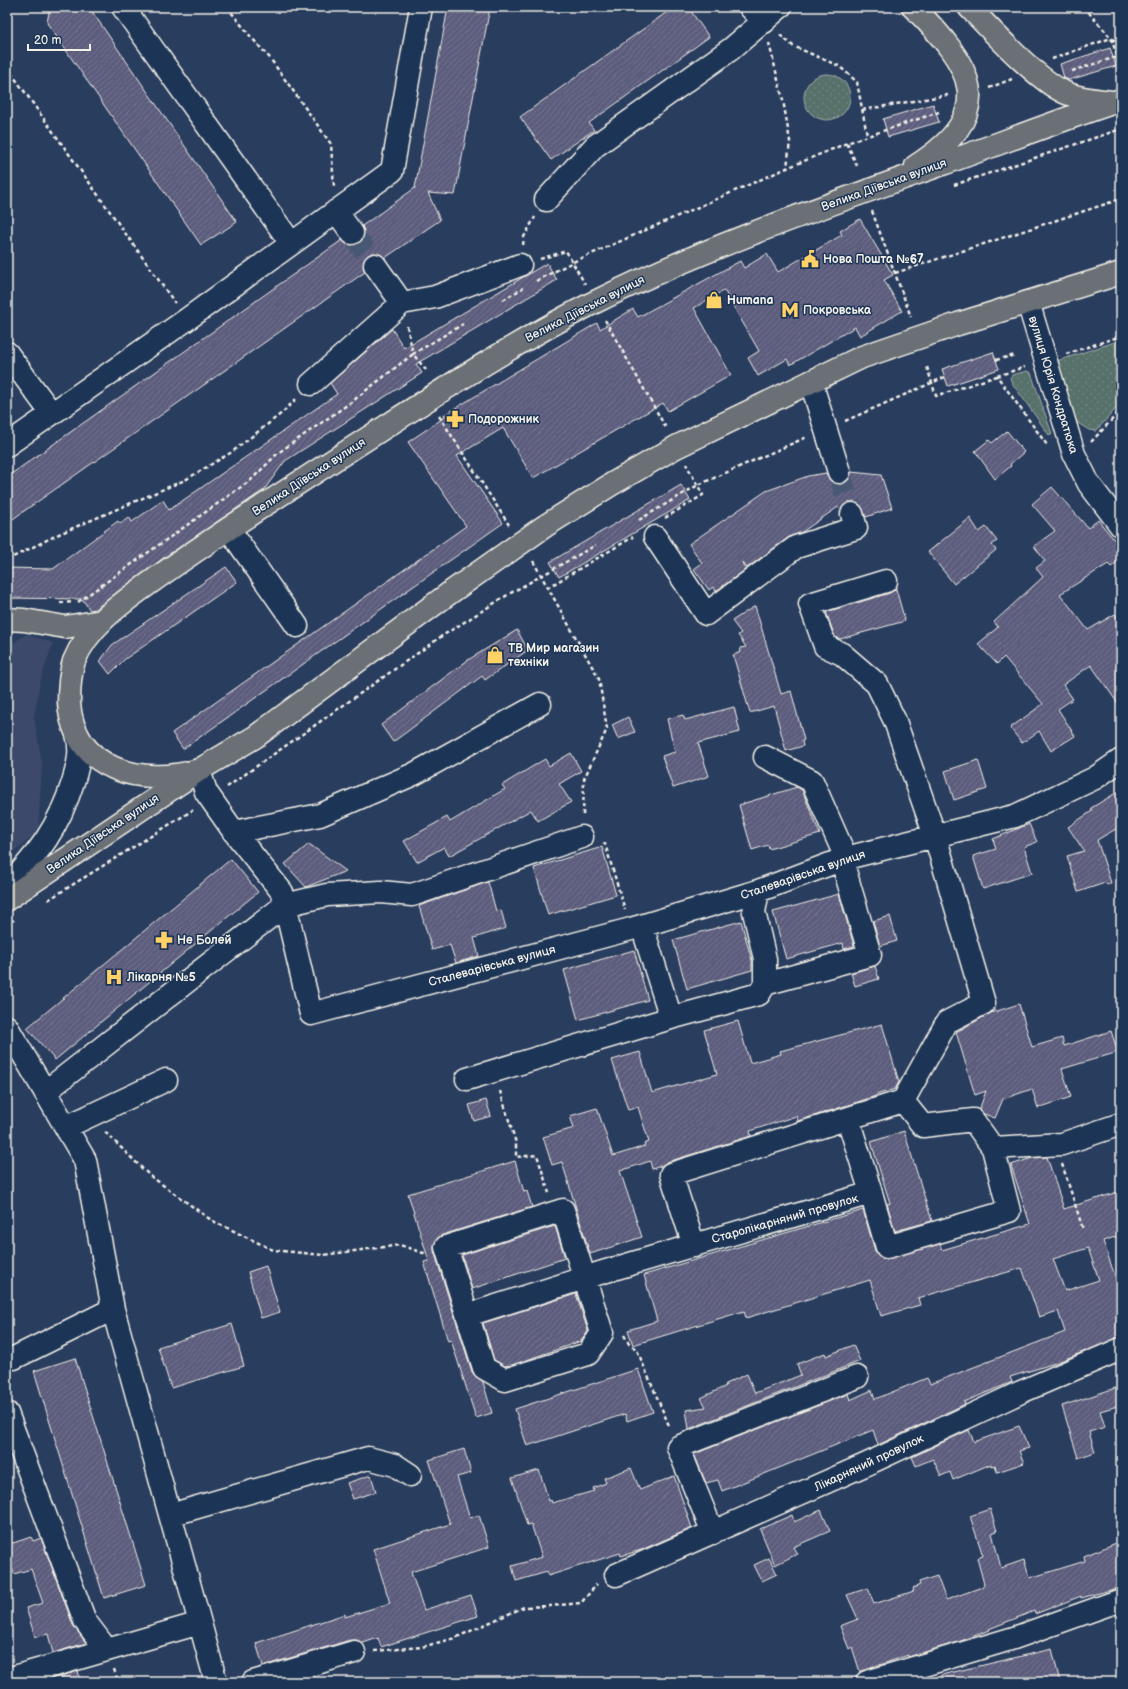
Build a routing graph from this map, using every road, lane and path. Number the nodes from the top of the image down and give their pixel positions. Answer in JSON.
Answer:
{"nodes":[{"id":1,"x":123,"y":7,"type":"edge"},
{"id":2,"x":227,"y":7,"type":"edge"},
{"id":3,"x":421,"y":7,"type":"edge"},
{"id":4,"x":780,"y":7,"type":"edge"},
{"id":5,"x":969,"y":7,"type":"edge"},
{"id":6,"x":1084,"y":7,"type":"edge"},
{"id":7,"x":926,"y":11,"type":"edge"},
{"id":8,"x":757,"y":14,"type":"edge"},
{"id":9,"x":1111,"y":38,"type":"junction"},
{"id":10,"x":1121,"y":44,"type":"edge"},
{"id":11,"x":1118,"y":58,"type":"junction"},
{"id":12,"x":1048,"y":61,"type":"dead end"},
{"id":13,"x":1121,"y":63,"type":"edge"},
{"id":14,"x":7,"y":67,"type":"edge"},
{"id":15,"x":1069,"y":72,"type":"dead end"},
{"id":16,"x":1016,"y":78,"type":"dead end"},
{"id":17,"x":984,"y":90,"type":"dead end"},
{"id":18,"x":954,"y":94,"type":"dead end"},
{"id":19,"x":1118,"y":101,"type":"edge"},
{"id":20,"x":862,"y":110,"type":"junction"},
{"id":21,"x":939,"y":112,"type":"dead end"},
{"id":22,"x":1121,"y":129,"type":"edge"},
{"id":23,"x":867,"y":136,"type":"junction"},
{"id":24,"x":847,"y":143,"type":"junction"},
{"id":25,"x":857,"y":166,"type":"dead end"},
{"id":26,"x":787,"y":168,"type":"junction"},
{"id":27,"x":891,"y":182,"type":"junction"},
{"id":28,"x":948,"y":187,"type":"dead end"},
{"id":29,"x":1121,"y":199,"type":"edge"},
{"id":30,"x":546,"y":200,"type":"joint"},
{"id":31,"x":880,"y":210,"type":"dead end"},
{"id":32,"x":336,"y":212,"type":"junction"},
{"id":33,"x":352,"y":233,"type":"tunnel mouth"},
{"id":34,"x":291,"y":243,"type":"junction"},
{"id":35,"x":573,"y":262,"type":"junction"},
{"id":36,"x":375,"y":265,"type":"tunnel mouth"},
{"id":37,"x":520,"y":265,"type":"junction"},
{"id":38,"x":552,"y":272,"type":"dead end"},
{"id":39,"x":895,"y":273,"type":"junction"},
{"id":40,"x":1121,"y":273,"type":"edge"},
{"id":41,"x":595,"y":302,"type":"junction"},
{"id":42,"x":1028,"y":302,"type":"junction"},
{"id":43,"x":402,"y":303,"type":"junction"},
{"id":44,"x":186,"y":320,"type":"junction"},
{"id":45,"x":913,"y":322,"type":"dead end"},
{"id":46,"x":464,"y":324,"type":"dead end"},
{"id":47,"x":1121,"y":336,"type":"edge"},
{"id":48,"x":7,"y":353,"type":"edge"},
{"id":49,"x":413,"y":354,"type":"junction"},
{"id":50,"x":1015,"y":355,"type":"dead end"},
{"id":51,"x":1061,"y":356,"type":"dead end"},
{"id":52,"x":996,"y":360,"type":"dead end"},
{"id":53,"x":1033,"y":365,"type":"dead end"},
{"id":54,"x":928,"y":367,"type":"dead end"},
{"id":55,"x":426,"y":370,"type":"dead end"},
{"id":56,"x":997,"y":376,"type":"junction"},
{"id":57,"x":811,"y":382,"type":"junction"},
{"id":58,"x":311,"y":384,"type":"joint"},
{"id":59,"x":443,"y":410,"type":"dead end"},
{"id":60,"x":1121,"y":410,"type":"edge"},
{"id":61,"x":52,"y":414,"type":"junction"},
{"id":62,"x":7,"y":445,"type":"edge"},
{"id":63,"x":676,"y":447,"type":"junction"},
{"id":64,"x":1074,"y":454,"type":"junction"},
{"id":65,"x":839,"y":472,"type":"tunnel mouth"},
{"id":66,"x":685,"y":492,"type":"dead end"},
{"id":67,"x":852,"y":514,"type":"tunnel mouth"},
{"id":68,"x":639,"y":520,"type":"dead end"},
{"id":69,"x":1121,"y":526,"type":"edge"},
{"id":70,"x":229,"y":529,"type":"junction"},
{"id":71,"x":651,"y":531,"type":"junction"},
{"id":72,"x":514,"y":532,"type":"dead end"},
{"id":73,"x":596,"y":545,"type":"dead end"},
{"id":74,"x":7,"y":560,"type":"edge"},
{"id":75,"x":533,"y":560,"type":"dead end"},
{"id":76,"x":541,"y":578,"type":"junction"},
{"id":77,"x":886,"y":581,"type":"dead end"},
{"id":78,"x":547,"y":588,"type":"junction"},
{"id":79,"x":54,"y":604,"type":"dead end"},
{"id":80,"x":7,"y":619,"type":"edge"},
{"id":81,"x":102,"y":620,"type":"junction"},
{"id":82,"x":297,"y":626,"type":"dead end"},
{"id":83,"x":540,"y":704,"type":"dead end"},
{"id":84,"x":77,"y":734,"type":"junction"},
{"id":85,"x":765,"y":757,"type":"dead end"},
{"id":86,"x":1121,"y":760,"type":"edge"},
{"id":87,"x":199,"y":770,"type":"junction"},
{"id":88,"x":211,"y":798,"type":"junction"},
{"id":89,"x":234,"y":832,"type":"junction"},
{"id":90,"x":935,"y":836,"type":"junction"},
{"id":91,"x":582,"y":837,"type":"junction"},
{"id":92,"x":846,"y":858,"type":"junction"},
{"id":93,"x":7,"y":887,"type":"edge"},
{"id":94,"x":758,"y":891,"type":"junction"},
{"id":95,"x":7,"y":899,"type":"edge"},
{"id":96,"x":41,"y":904,"type":"dead end"},
{"id":97,"x":285,"y":904,"type":"junction"},
{"id":98,"x":21,"y":917,"type":"dead end"},
{"id":99,"x":7,"y":925,"type":"edge"},
{"id":100,"x":636,"y":927,"type":"junction"},
{"id":101,"x":766,"y":984,"type":"junction"},
{"id":102,"x":671,"y":1018,"type":"junction"},
{"id":103,"x":7,"y":1027,"type":"edge"},
{"id":104,"x":494,"y":1071,"type":"junction"},
{"id":105,"x":466,"y":1079,"type":"dead end"},
{"id":106,"x":166,"y":1080,"type":"dead end"},
{"id":107,"x":45,"y":1092,"type":"junction"},
{"id":108,"x":903,"y":1101,"type":"junction"},
{"id":109,"x":90,"y":1116,"type":"junction"},
{"id":110,"x":848,"y":1118,"type":"junction"},
{"id":111,"x":1121,"y":1124,"type":"edge"},
{"id":112,"x":66,"y":1127,"type":"junction"},
{"id":113,"x":1062,"y":1144,"type":"junction"},
{"id":114,"x":993,"y":1148,"type":"junction"},
{"id":115,"x":870,"y":1193,"type":"junction"},
{"id":116,"x":556,"y":1212,"type":"junction"},
{"id":117,"x":1082,"y":1229,"type":"dead end"},
{"id":118,"x":694,"y":1246,"type":"junction"},
{"id":119,"x":446,"y":1247,"type":"junction"},
{"id":120,"x":585,"y":1278,"type":"junction"},
{"id":121,"x":113,"y":1309,"type":"junction"},
{"id":122,"x":468,"y":1315,"type":"junction"},
{"id":123,"x":622,"y":1331,"type":"dead end"},
{"id":124,"x":1121,"y":1350,"type":"edge"},
{"id":125,"x":14,"y":1358,"type":"dead end"},
{"id":126,"x":858,"y":1376,"type":"dead end"},
{"id":127,"x":7,"y":1413,"type":"edge"},
{"id":128,"x":678,"y":1447,"type":"junction"},
{"id":129,"x":410,"y":1475,"type":"dead end"},
{"id":130,"x":170,"y":1515,"type":"junction"},
{"id":131,"x":712,"y":1533,"type":"junction"},
{"id":132,"x":616,"y":1575,"type":"joint"},
{"id":133,"x":1121,"y":1600,"type":"edge"},
{"id":134,"x":200,"y":1623,"type":"junction"},
{"id":135,"x":107,"y":1650,"type":"junction"},
{"id":136,"x":354,"y":1652,"type":"joint"},
{"id":137,"x":7,"y":1679,"type":"edge"},
{"id":138,"x":216,"y":1682,"type":"edge"},
{"id":139,"x":253,"y":1682,"type":"edge"},
{"id":140,"x":867,"y":1682,"type":"edge"}],
"edges":[{"from":1,"to":34,"type":"street"},
{"from":2,"to":32,"type":"path"},
{"from":3,"to":32,"type":"street"},
{"from":4,"to":8,"type":"street"},
{"from":5,"to":19,"type":"main road"},
{"from":6,"to":9,"type":"path"},
{"from":7,"to":27,"type":"main road"},
{"from":8,"to":20,"type":"path"},
{"from":8,"to":26,"type":"path"},
{"from":8,"to":30,"type":"street"},
{"from":9,"to":10,"type":"path"},
{"from":9,"to":11,"type":"path"},
{"from":9,"to":12,"type":"path"},
{"from":11,"to":13,"type":"path"},
{"from":11,"to":15,"type":"path"},
{"from":14,"to":44,"type":"path"},
{"from":16,"to":17,"type":"path"},
{"from":18,"to":20,"type":"path"},
{"from":19,"to":27,"type":"main road","name":"Велика Діївська вулиця"},
{"from":20,"to":23,"type":"path"},
{"from":21,"to":23,"type":"path"},
{"from":22,"to":28,"type":"path"},
{"from":23,"to":24,"type":"path"},
{"from":24,"to":25,"type":"path"},
{"from":24,"to":26,"type":"path"},
{"from":26,"to":35,"type":"path"},
{"from":27,"to":41,"type":"main road","name":"Велика Діївська вулиця"},
{"from":29,"to":39,"type":"path"},
{"from":30,"to":37,"type":"path"},
{"from":31,"to":39,"type":"path"},
{"from":32,"to":33,"type":"street"},
{"from":32,"to":34,"type":"street"},
{"from":34,"to":44,"type":"street"},
{"from":35,"to":37,"type":"path"},
{"from":35,"to":38,"type":"path"},
{"from":35,"to":41,"type":"path"},
{"from":36,"to":43,"type":"street"},
{"from":37,"to":43,"type":"street"},
{"from":39,"to":45,"type":"path"},
{"from":40,"to":42,"type":"main road","name":"Велика Діївська вулиця"},
{"from":41,"to":63,"type":"path"},
{"from":41,"to":70,"type":"main road","name":"Велика Діївська вулиця"},
{"from":42,"to":57,"type":"main road","name":"Велика Діївська вулиця"},
{"from":42,"to":64,"type":"street","name":"вулиця Юрія Кондратюка"},
{"from":43,"to":49,"type":"path"},
{"from":43,"to":58,"type":"street"},
{"from":44,"to":61,"type":"street"},
{"from":46,"to":49,"type":"path"},
{"from":47,"to":51,"type":"path"},
{"from":48,"to":61,"type":"street"},
{"from":49,"to":55,"type":"path"},
{"from":49,"to":79,"type":"path"},
{"from":50,"to":52,"type":"path"},
{"from":53,"to":56,"type":"path"},
{"from":54,"to":56,"type":"path"},
{"from":56,"to":64,"type":"path"},
{"from":57,"to":63,"type":"main road","name":"Велика Діївська вулиця"},
{"from":57,"to":65,"type":"street"},
{"from":58,"to":74,"type":"path"},
{"from":59,"to":72,"type":"path"},
{"from":60,"to":64,"type":"path"},
{"from":61,"to":62,"type":"street"},
{"from":63,"to":71,"type":"path"},
{"from":63,"to":87,"type":"main road","name":"Велика Діївська вулиця"},
{"from":64,"to":69,"type":"street","name":"вулиця Юрія Кондратюка"},
{"from":66,"to":68,"type":"path"},
{"from":67,"to":71,"type":"street"},
{"from":70,"to":81,"type":"main road","name":"Велика Діївська вулиця"},
{"from":70,"to":82,"type":"street"},
{"from":71,"to":78,"type":"path"},
{"from":73,"to":76,"type":"path"},
{"from":75,"to":76,"type":"path"},
{"from":76,"to":78,"type":"path"},
{"from":76,"to":88,"type":"path"},
{"from":77,"to":90,"type":"street"},
{"from":78,"to":91,"type":"path"},
{"from":80,"to":81,"type":"main road","name":"Велика Діївська вулиця"},
{"from":81,"to":84,"type":"main road","name":"Велика Діївська вулиця"},
{"from":83,"to":89,"type":"street"},
{"from":84,"to":87,"type":"main road","name":"Велика Діївська вулиця"},
{"from":84,"to":93,"type":"street","name":"Велика Діївська вулиця"},
{"from":85,"to":92,"type":"street"},
{"from":86,"to":90,"type":"street","name":"Сталеварівська вулиця"},
{"from":87,"to":88,"type":"street","name":"Сталеварівська вулиця"},
{"from":87,"to":95,"type":"main road","name":"Велика Діївська вулиця"},
{"from":88,"to":89,"type":"street","name":"Сталеварівська вулиця"},
{"from":88,"to":96,"type":"path"},
{"from":89,"to":97,"type":"street","name":"Сталеварівська вулиця"},
{"from":90,"to":92,"type":"street","name":"Сталеварівська вулиця"},
{"from":90,"to":108,"type":"street"},
{"from":91,"to":97,"type":"street"},
{"from":91,"to":100,"type":"path"},
{"from":92,"to":94,"type":"street","name":"Сталеварівська вулиця"},
{"from":92,"to":101,"type":"street"},
{"from":94,"to":100,"type":"street","name":"Сталеварівська вулиця"},
{"from":94,"to":101,"type":"street"},
{"from":97,"to":100,"type":"street","name":"Сталеварівська вулиця"},
{"from":97,"to":107,"type":"street"},
{"from":98,"to":99,"type":"path"},
{"from":100,"to":102,"type":"street"},
{"from":101,"to":102,"type":"street"},
{"from":102,"to":104,"type":"street"},
{"from":103,"to":107,"type":"street"},
{"from":104,"to":105,"type":"street"},
{"from":104,"to":116,"type":"path"},
{"from":106,"to":109,"type":"street"},
{"from":107,"to":112,"type":"street"},
{"from":108,"to":110,"type":"street"},
{"from":108,"to":114,"type":"street"},
{"from":109,"to":112,"type":"street"},
{"from":109,"to":119,"type":"path"},
{"from":110,"to":115,"type":"street","name":"Старолікарняний провулок"},
{"from":110,"to":118,"type":"street"},
{"from":111,"to":113,"type":"street"},
{"from":112,"to":121,"type":"street"},
{"from":113,"to":114,"type":"street"},
{"from":113,"to":117,"type":"path"},
{"from":114,"to":115,"type":"street"},
{"from":115,"to":118,"type":"street","name":"Старолікарняний провулок"},
{"from":116,"to":119,"type":"street"},
{"from":116,"to":120,"type":"street"},
{"from":118,"to":120,"type":"street","name":"Старолікарняний провулок"},
{"from":119,"to":122,"type":"street"},
{"from":120,"to":122,"type":"street","name":"Старолікарняний провулок"},
{"from":120,"to":122,"type":"street"},
{"from":121,"to":125,"type":"street"},
{"from":121,"to":130,"type":"street"},
{"from":123,"to":128,"type":"path"},
{"from":124,"to":131,"type":"street","name":"Лікарняний провулок"},
{"from":126,"to":128,"type":"street"},
{"from":127,"to":135,"type":"street"},
{"from":128,"to":131,"type":"street"},
{"from":129,"to":130,"type":"street"},
{"from":130,"to":134,"type":"street"},
{"from":131,"to":132,"type":"street","name":"Лікарняний провулок"},
{"from":132,"to":136,"type":"path"},
{"from":133,"to":140,"type":"street"},
{"from":134,"to":135,"type":"street"},
{"from":134,"to":138,"type":"street"},
{"from":135,"to":137,"type":"street"},
{"from":136,"to":139,"type":"street"}]}
